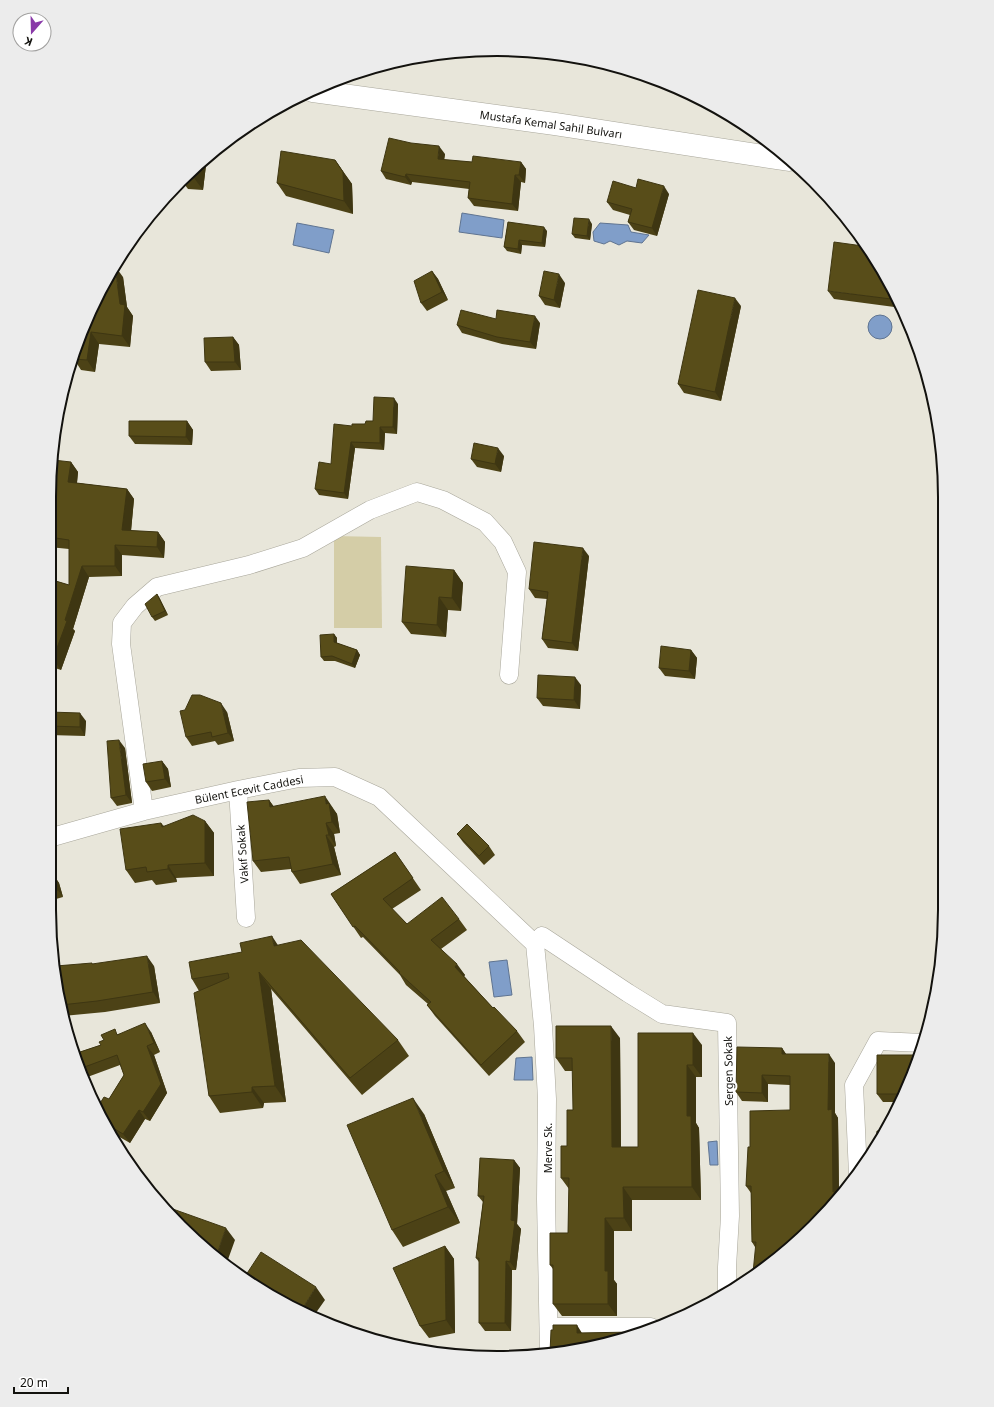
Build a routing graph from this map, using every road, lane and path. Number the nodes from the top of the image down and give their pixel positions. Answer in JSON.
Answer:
{"nodes":[{"id":1,"x":323,"y":92,"type":"edge"},
{"id":2,"x":780,"y":159,"type":"edge"},
{"id":3,"x":509,"y":675,"type":"dead end"},
{"id":4,"x":238,"y":790,"type":"junction"},
{"id":5,"x":144,"y":811,"type":"junction"},
{"id":6,"x":56,"y":836,"type":"edge"},
{"id":7,"x":246,"y":918,"type":"dead end"},
{"id":8,"x":535,"y":944,"type":"junction"},
{"id":9,"x":918,"y":1043,"type":"edge"},
{"id":10,"x":858,"y":1164,"type":"edge"},
{"id":11,"x":727,"y":1286,"type":"edge"},
{"id":12,"x":548,"y":1327,"type":"junction"},
{"id":13,"x":641,"y":1327,"type":"edge"},
{"id":14,"x":549,"y":1348,"type":"edge"}],
"edges":[{"from":1,"to":2,"type":"main road","name":"Mustafa Kemal Sahil Bulvarı"},
{"from":3,"to":5,"type":"street"},
{"from":4,"to":5,"type":"street","name":"Bülent Ecevit Caddesi"},
{"from":4,"to":7,"type":"street","name":"Vakıf Sokak"},
{"from":4,"to":8,"type":"street","name":"Bülent Ecevit Caddesi"},
{"from":5,"to":6,"type":"street","name":"Bülent Ecevit Caddesi"},
{"from":8,"to":11,"type":"street","name":"Sergen Sokak"},
{"from":8,"to":12,"type":"street","name":"Merve Sk."},
{"from":9,"to":10,"type":"street"},
{"from":12,"to":13,"type":"street"},
{"from":12,"to":14,"type":"street","name":"Merve Sk."}]}
